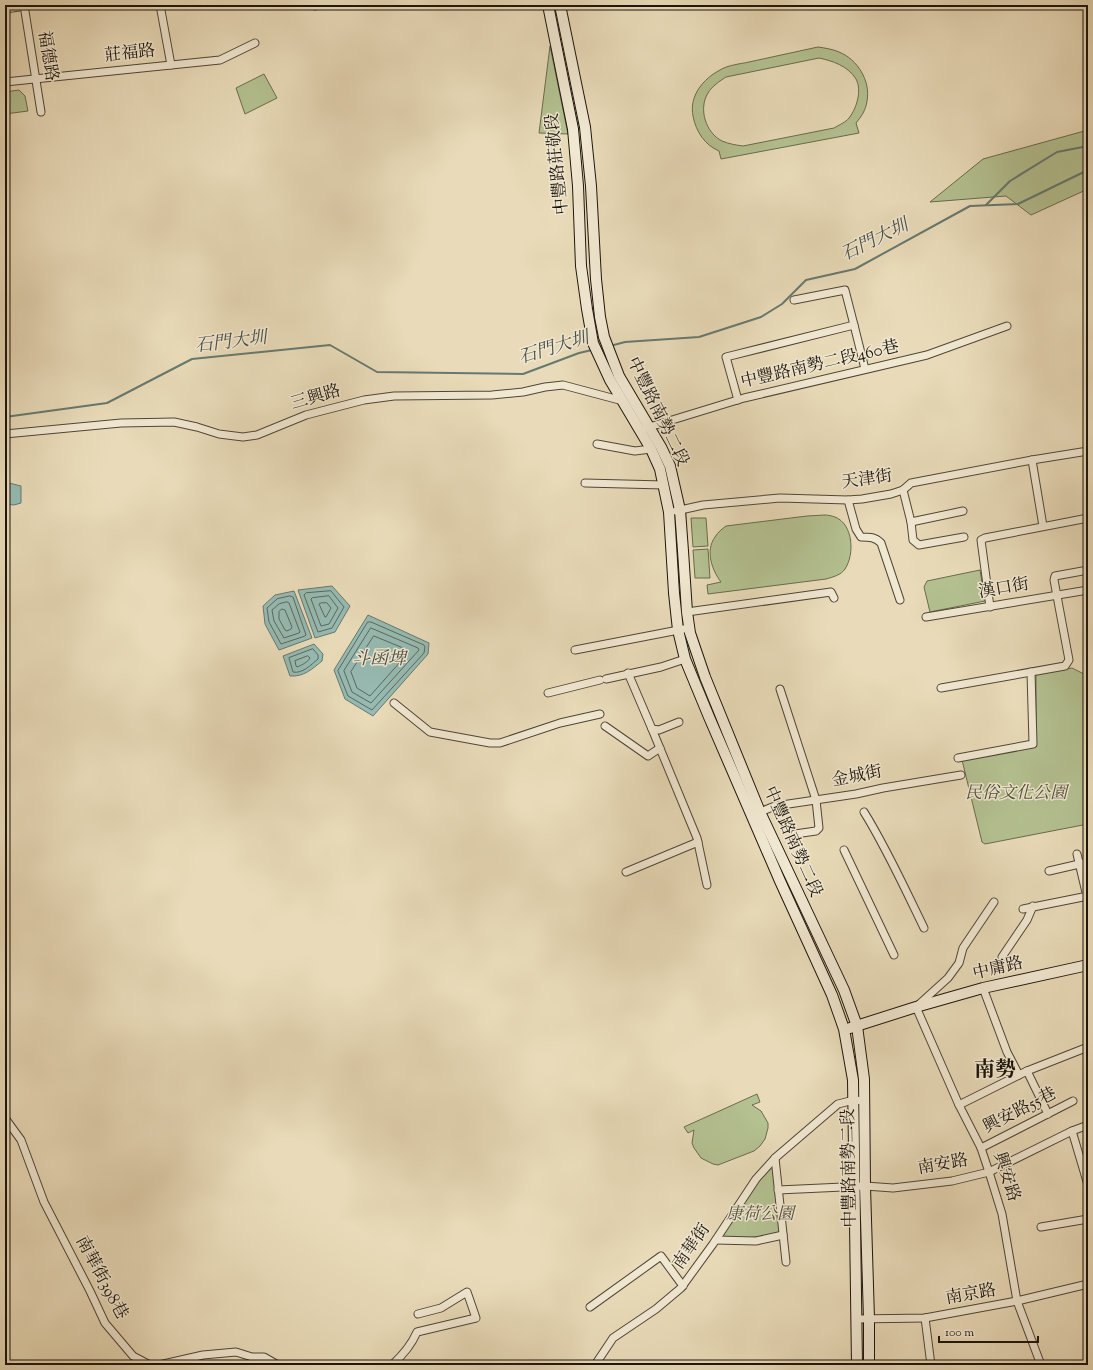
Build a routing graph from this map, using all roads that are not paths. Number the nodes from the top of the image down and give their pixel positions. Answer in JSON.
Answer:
{"nodes":[{"id":1,"x":33,"y":5,"type":"edge"},
{"id":2,"x":160,"y":5,"type":"edge"},
{"id":3,"x":548,"y":5,"type":"edge"},
{"id":4,"x":560,"y":5,"type":"edge"},
{"id":5,"x":24,"y":6,"type":"edge"},
{"id":6,"x":5,"y":10,"type":"edge"},
{"id":7,"x":255,"y":43,"type":"dead end"},
{"id":8,"x":170,"y":65,"type":"junction"},
{"id":9,"x":36,"y":78,"type":"junction"},
{"id":10,"x":5,"y":82,"type":"edge"},
{"id":11,"x":41,"y":112,"type":"dead end"},
{"id":12,"x":584,"y":293,"type":"joint"},
{"id":13,"x":794,"y":300,"type":"dead end"},
{"id":14,"x":854,"y":325,"type":"junction"},
{"id":15,"x":1007,"y":326,"type":"dead end"},
{"id":16,"x":604,"y":337,"type":"joint"},
{"id":17,"x":865,"y":369,"type":"junction"},
{"id":18,"x":622,"y":400,"type":"junction"},
{"id":19,"x":738,"y":400,"type":"junction"},
{"id":20,"x":636,"y":404,"type":"junction"},
{"id":21,"x":645,"y":429,"type":"junction"},
{"id":22,"x":5,"y":434,"type":"edge"},
{"id":23,"x":597,"y":444,"type":"dead end"},
{"id":24,"x":651,"y":449,"type":"junction"},
{"id":25,"x":1088,"y":452,"type":"edge"},
{"id":26,"x":1032,"y":460,"type":"junction"},
{"id":27,"x":585,"y":483,"type":"dead end"},
{"id":28,"x":664,"y":485,"type":"junction"},
{"id":29,"x":902,"y":490,"type":"junction"},
{"id":30,"x":848,"y":500,"type":"junction"},
{"id":31,"x":674,"y":511,"type":"junction"},
{"id":32,"x":963,"y":511,"type":"dead end"},
{"id":33,"x":1088,"y":518,"type":"edge"},
{"id":34,"x":911,"y":522,"type":"junction"},
{"id":35,"x":1043,"y":526,"type":"junction"},
{"id":36,"x":964,"y":537,"type":"dead end"},
{"id":37,"x":1088,"y":570,"type":"edge"},
{"id":38,"x":1088,"y":590,"type":"edge"},
{"id":39,"x":1056,"y":595,"type":"junction"},
{"id":40,"x":834,"y":598,"type":"dead end"},
{"id":41,"x":900,"y":600,"type":"dead end"},
{"id":42,"x":990,"y":607,"type":"junction"},
{"id":43,"x":687,"y":612,"type":"junction"},
{"id":44,"x":926,"y":617,"type":"dead end"},
{"id":45,"x":689,"y":628,"type":"junction"},
{"id":46,"x":678,"y":630,"type":"junction"},
{"id":47,"x":575,"y":650,"type":"dead end"},
{"id":48,"x":685,"y":659,"type":"junction"},
{"id":49,"x":1031,"y":672,"type":"junction"},
{"id":50,"x":628,"y":673,"type":"junction"},
{"id":51,"x":941,"y":688,"type":"dead end"},
{"id":52,"x":780,"y":689,"type":"dead end"},
{"id":53,"x":548,"y":693,"type":"dead end"},
{"id":54,"x":394,"y":703,"type":"dead end"},
{"id":55,"x":600,"y":714,"type":"dead end"},
{"id":56,"x":679,"y":722,"type":"dead end"},
{"id":57,"x":605,"y":726,"type":"dead end"},
{"id":58,"x":652,"y":729,"type":"junction"},
{"id":59,"x":660,"y":748,"type":"junction"},
{"id":60,"x":958,"y":758,"type":"dead end"},
{"id":61,"x":961,"y":775,"type":"dead end"},
{"id":62,"x":816,"y":800,"type":"junction"},
{"id":63,"x":760,"y":812,"type":"junction"},
{"id":64,"x":864,"y":812,"type":"dead end"},
{"id":65,"x":795,"y":834,"type":"dead end"},
{"id":66,"x":698,"y":842,"type":"junction"},
{"id":67,"x":844,"y":850,"type":"dead end"},
{"id":68,"x":1077,"y":854,"type":"dead end"},
{"id":69,"x":1088,"y":862,"type":"edge"},
{"id":70,"x":1079,"y":864,"type":"junction"},
{"id":71,"x":1049,"y":871,"type":"dead end"},
{"id":72,"x":626,"y":872,"type":"dead end"},
{"id":73,"x":707,"y":885,"type":"dead end"},
{"id":74,"x":1088,"y":898,"type":"edge"},
{"id":75,"x":994,"y":902,"type":"dead end"},
{"id":76,"x":1033,"y":906,"type":"junction"},
{"id":77,"x":1023,"y":909,"type":"dead end"},
{"id":78,"x":924,"y":928,"type":"dead end"},
{"id":79,"x":894,"y":955,"type":"dead end"},
{"id":80,"x":1002,"y":957,"type":"dead end"},
{"id":81,"x":1088,"y":966,"type":"edge"},
{"id":82,"x":983,"y":988,"type":"junction"},
{"id":83,"x":916,"y":1007,"type":"junction"},
{"id":84,"x":857,"y":1026,"type":"junction"},
{"id":85,"x":844,"y":1029,"type":"junction"},
{"id":86,"x":1088,"y":1046,"type":"edge"},
{"id":87,"x":1027,"y":1071,"type":"junction"},
{"id":88,"x":1019,"y":1075,"type":"junction"},
{"id":89,"x":859,"y":1101,"type":"junction"},
{"id":90,"x":1073,"y":1102,"type":"dead end"},
{"id":91,"x":959,"y":1106,"type":"junction"},
{"id":92,"x":1048,"y":1114,"type":"junction"},
{"id":93,"x":5,"y":1118,"type":"edge"},
{"id":94,"x":1088,"y":1125,"type":"edge"},
{"id":95,"x":1072,"y":1131,"type":"junction"},
{"id":96,"x":981,"y":1148,"type":"junction"},
{"id":97,"x":775,"y":1158,"type":"junction"},
{"id":98,"x":989,"y":1172,"type":"junction"},
{"id":99,"x":1088,"y":1185,"type":"edge"},
{"id":100,"x":860,"y":1186,"type":"junction"},
{"id":101,"x":778,"y":1190,"type":"junction"},
{"id":102,"x":1088,"y":1219,"type":"edge"},
{"id":103,"x":1041,"y":1227,"type":"dead end"},
{"id":104,"x":783,"y":1235,"type":"junction"},
{"id":105,"x":716,"y":1240,"type":"junction"},
{"id":106,"x":786,"y":1262,"type":"dead end"},
{"id":107,"x":1088,"y":1284,"type":"edge"},
{"id":108,"x":683,"y":1286,"type":"junction"},
{"id":109,"x":1017,"y":1301,"type":"junction"},
{"id":110,"x":590,"y":1307,"type":"dead end"},
{"id":111,"x":418,"y":1314,"type":"dead end"},
{"id":112,"x":925,"y":1318,"type":"junction"},
{"id":113,"x":857,"y":1319,"type":"junction"},
{"id":114,"x":870,"y":1319,"type":"junction"},
{"id":115,"x":278,"y":1365,"type":"edge"},
{"id":116,"x":392,"y":1365,"type":"edge"},
{"id":117,"x":595,"y":1365,"type":"edge"},
{"id":118,"x":857,"y":1365,"type":"edge"},
{"id":119,"x":869,"y":1365,"type":"edge"},
{"id":120,"x":931,"y":1365,"type":"edge"},
{"id":121,"x":1041,"y":1365,"type":"edge"}],
"edges":[{"from":1,"to":5,"type":"street"},
{"from":2,"to":8,"type":"street"},
{"from":3,"to":12,"type":"main road","name":"中豐路莊敬段"},
{"from":4,"to":16,"type":"main road","name":"中豐路莊敬段"},
{"from":5,"to":6,"type":"street"},
{"from":5,"to":9,"type":"street","name":"福德路"},
{"from":7,"to":8,"type":"street","name":"莊福路"},
{"from":8,"to":9,"type":"street","name":"莊福路"},
{"from":9,"to":10,"type":"street","name":"莊福路"},
{"from":9,"to":11,"type":"street","name":"福德路"},
{"from":12,"to":18,"type":"main road","name":"中豐路南勢二段"},
{"from":13,"to":14,"type":"street"},
{"from":14,"to":17,"type":"street"},
{"from":14,"to":19,"type":"street"},
{"from":15,"to":17,"type":"street","name":"中豐路南勢二段460巷"},
{"from":16,"to":20,"type":"main road","name":"中豐路南勢二段"},
{"from":17,"to":19,"type":"street","name":"中豐路南勢二段460巷"},
{"from":18,"to":20,"type":"street","name":"三興路"},
{"from":18,"to":21,"type":"main road","name":"中豐路南勢二段"},
{"from":18,"to":22,"type":"street","name":"三興路"},
{"from":19,"to":21,"type":"street","name":"中豐路南勢二段460巷"},
{"from":20,"to":21,"type":"main road","name":"中豐路南勢二段"},
{"from":21,"to":24,"type":"main road","name":"中豐路南勢二段"},
{"from":21,"to":31,"type":"main road","name":"中豐路南勢二段"},
{"from":23,"to":24,"type":"street"},
{"from":24,"to":28,"type":"main road","name":"中豐路南勢二段"},
{"from":25,"to":26,"type":"street","name":"天津街"},
{"from":26,"to":29,"type":"street","name":"天津街"},
{"from":26,"to":35,"type":"street"},
{"from":27,"to":28,"type":"street"},
{"from":28,"to":31,"type":"main road","name":"中豐路南勢二段"},
{"from":29,"to":30,"type":"street","name":"天津街"},
{"from":29,"to":34,"type":"street"},
{"from":30,"to":31,"type":"street","name":"天津街"},
{"from":30,"to":41,"type":"street"},
{"from":31,"to":43,"type":"main road","name":"中豐路南勢二段"},
{"from":31,"to":46,"type":"main road","name":"中豐路南勢二段"},
{"from":32,"to":34,"type":"street"},
{"from":33,"to":35,"type":"street"},
{"from":34,"to":36,"type":"street"},
{"from":35,"to":42,"type":"street"},
{"from":37,"to":39,"type":"street"},
{"from":38,"to":39,"type":"street","name":"漢口街"},
{"from":39,"to":42,"type":"street","name":"漢口街"},
{"from":39,"to":49,"type":"street"},
{"from":40,"to":43,"type":"street"},
{"from":42,"to":44,"type":"street","name":"漢口街"},
{"from":43,"to":45,"type":"main road","name":"中豐路南勢二段"},
{"from":45,"to":46,"type":"street"},
{"from":45,"to":63,"type":"main road","name":"中豐路南勢二段"},
{"from":46,"to":47,"type":"street"},
{"from":46,"to":48,"type":"main road","name":"中豐路南勢二段"},
{"from":48,"to":50,"type":"street"},
{"from":48,"to":85,"type":"main road","name":"中豐路南勢二段"},
{"from":49,"to":51,"type":"street"},
{"from":49,"to":60,"type":"street"},
{"from":50,"to":53,"type":"street"},
{"from":50,"to":58,"type":"street"},
{"from":52,"to":62,"type":"street"},
{"from":54,"to":55,"type":"street"},
{"from":56,"to":58,"type":"street"},
{"from":57,"to":59,"type":"street"},
{"from":58,"to":59,"type":"street"},
{"from":59,"to":66,"type":"street"},
{"from":61,"to":62,"type":"street","name":"金城街"},
{"from":62,"to":63,"type":"street","name":"金城街"},
{"from":62,"to":65,"type":"street"},
{"from":63,"to":84,"type":"main road","name":"中豐路南勢二段"},
{"from":64,"to":78,"type":"street"},
{"from":66,"to":72,"type":"street"},
{"from":66,"to":73,"type":"street"},
{"from":67,"to":79,"type":"street"},
{"from":68,"to":70,"type":"street"},
{"from":69,"to":70,"type":"street"},
{"from":70,"to":71,"type":"street"},
{"from":70,"to":74,"type":"street"},
{"from":74,"to":76,"type":"street"},
{"from":75,"to":83,"type":"street","name":"中庸路"},
{"from":76,"to":77,"type":"street"},
{"from":76,"to":80,"type":"street"},
{"from":81,"to":82,"type":"main road","name":"中庸路"},
{"from":82,"to":83,"type":"main road","name":"中庸路"},
{"from":82,"to":88,"type":"street"},
{"from":83,"to":84,"type":"main road","name":"中庸路"},
{"from":83,"to":91,"type":"street","name":"興安路"},
{"from":84,"to":85,"type":"main road","name":"中庸路"},
{"from":84,"to":89,"type":"main road","name":"中豐路南勢二段"},
{"from":85,"to":89,"type":"main road","name":"中豐路南勢二段"},
{"from":86,"to":87,"type":"street"},
{"from":87,"to":88,"type":"street"},
{"from":87,"to":92,"type":"street"},
{"from":88,"to":91,"type":"street"},
{"from":89,"to":97,"type":"street","name":"南華街"},
{"from":89,"to":100,"type":"main road","name":"中豐路南勢二段"},
{"from":90,"to":92,"type":"street","name":"興安路55巷"},
{"from":91,"to":96,"type":"street","name":"興安路"},
{"from":92,"to":96,"type":"street","name":"興安路55巷"},
{"from":93,"to":115,"type":"street","name":"南華街398巷"},
{"from":94,"to":95,"type":"street","name":"南安路"},
{"from":95,"to":98,"type":"street","name":"南安路"},
{"from":95,"to":99,"type":"street"},
{"from":96,"to":98,"type":"street","name":"興安路"},
{"from":97,"to":101,"type":"street"},
{"from":97,"to":105,"type":"street","name":"南華街"},
{"from":98,"to":100,"type":"street","name":"南安路"},
{"from":98,"to":109,"type":"street","name":"興安路"},
{"from":100,"to":101,"type":"street","name":"南安路"},
{"from":100,"to":113,"type":"main road","name":"中豐路南勢二段"},
{"from":100,"to":114,"type":"main road","name":"中豐路南勢二段"},
{"from":101,"to":104,"type":"street"},
{"from":102,"to":103,"type":"street"},
{"from":104,"to":105,"type":"street"},
{"from":104,"to":106,"type":"street"},
{"from":105,"to":108,"type":"street","name":"南華街"},
{"from":107,"to":109,"type":"street","name":"南京路"},
{"from":108,"to":110,"type":"street"},
{"from":108,"to":117,"type":"street","name":"南華街"},
{"from":109,"to":112,"type":"street","name":"南京路"},
{"from":109,"to":121,"type":"street","name":"興安路"},
{"from":111,"to":116,"type":"street"},
{"from":112,"to":114,"type":"street","name":"南京路"},
{"from":112,"to":120,"type":"street"},
{"from":113,"to":114,"type":"street","name":"南京路"},
{"from":113,"to":118,"type":"main road","name":"中豐路南勢二段"},
{"from":114,"to":119,"type":"main road","name":"中豐路南勢二段"}]}
